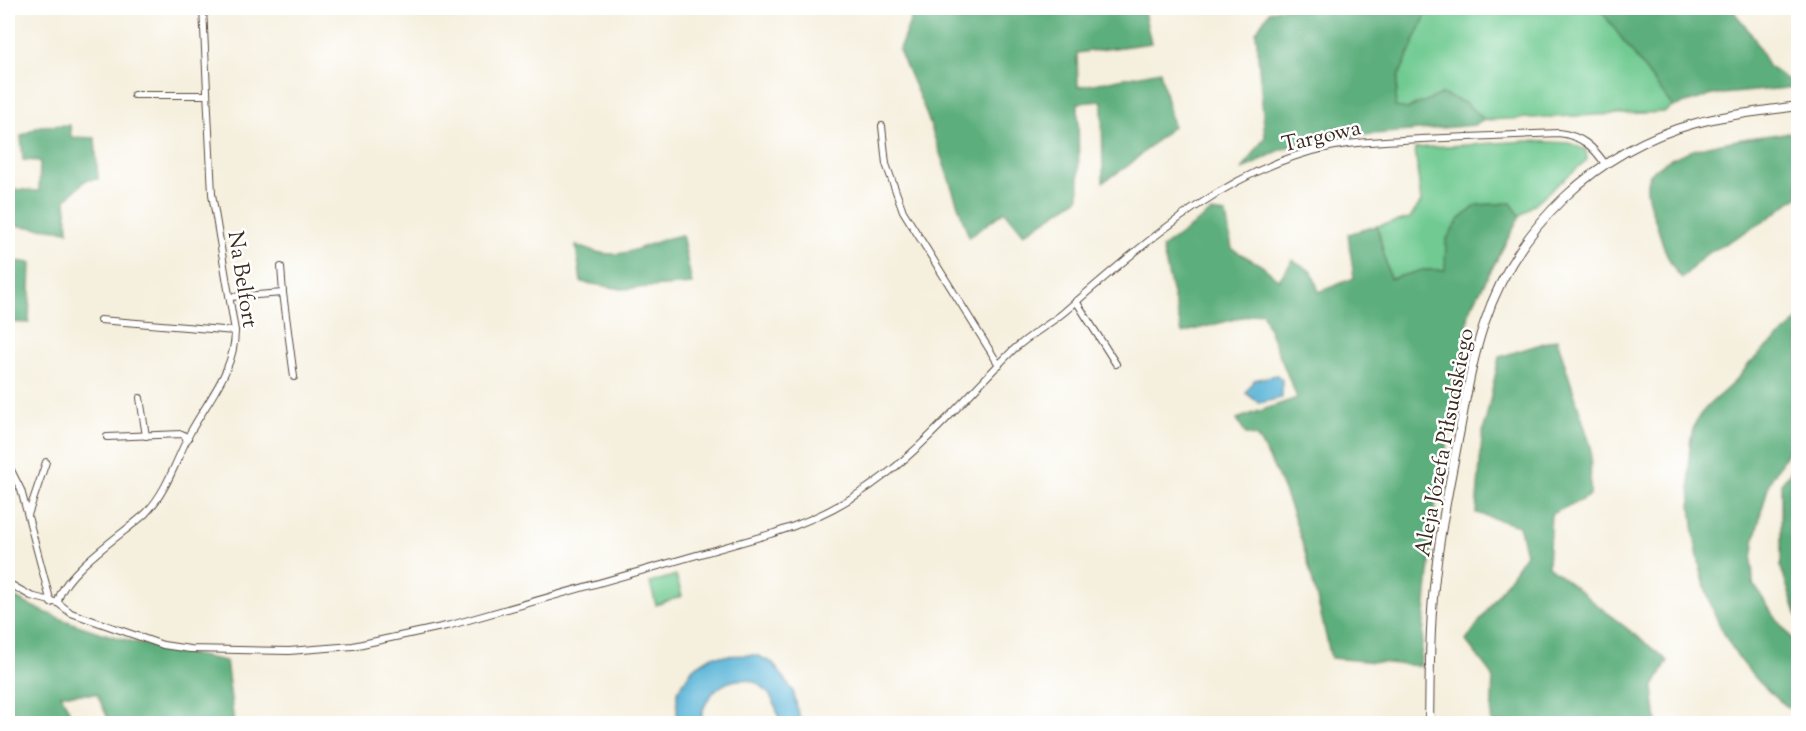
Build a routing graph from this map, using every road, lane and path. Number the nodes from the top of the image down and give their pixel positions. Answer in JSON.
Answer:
{"nodes":[{"id":1,"x":203,"y":8,"type":"edge"},
{"id":2,"x":206,"y":94,"type":"junction"},
{"id":3,"x":134,"y":95,"type":"dead end"},
{"id":4,"x":1798,"y":106,"type":"edge"},
{"id":5,"x":882,"y":126,"type":"dead end"},
{"id":6,"x":1605,"y":164,"type":"junction"},
{"id":7,"x":281,"y":267,"type":"dead end"},
{"id":8,"x":283,"y":293,"type":"junction"},
{"id":9,"x":230,"y":297,"type":"junction"},
{"id":10,"x":1076,"y":301,"type":"junction"},
{"id":11,"x":100,"y":320,"type":"dead end"},
{"id":12,"x":235,"y":331,"type":"junction"},
{"id":13,"x":1116,"y":364,"type":"dead end"},
{"id":14,"x":999,"y":365,"type":"junction"},
{"id":15,"x":294,"y":377,"type":"dead end"},
{"id":16,"x":140,"y":398,"type":"dead end"},
{"id":17,"x":146,"y":436,"type":"junction"},
{"id":18,"x":107,"y":437,"type":"dead end"},
{"id":19,"x":188,"y":438,"type":"junction"},
{"id":20,"x":46,"y":462,"type":"dead end"},
{"id":21,"x":8,"y":464,"type":"edge"},
{"id":22,"x":28,"y":516,"type":"junction"},
{"id":23,"x":8,"y":583,"type":"edge"},
{"id":24,"x":55,"y":603,"type":"junction"},
{"id":25,"x":1429,"y":723,"type":"edge"}],
"edges":[{"from":1,"to":2,"type":"street","name":"Na Belfort"},
{"from":2,"to":3,"type":"street"},
{"from":2,"to":9,"type":"street","name":"Na Belfort"},
{"from":4,"to":6,"type":"main road","name":"Aleja Józefa Piłsudskiego"},
{"from":5,"to":14,"type":"street"},
{"from":6,"to":10,"type":"street","name":"Targowa"},
{"from":6,"to":25,"type":"main road","name":"Aleja Józefa Piłsudskiego"},
{"from":7,"to":8,"type":"street"},
{"from":8,"to":9,"type":"street"},
{"from":8,"to":15,"type":"street"},
{"from":9,"to":12,"type":"street","name":"Na Belfort"},
{"from":10,"to":13,"type":"street"},
{"from":10,"to":14,"type":"street","name":"Targowa"},
{"from":11,"to":12,"type":"street"},
{"from":12,"to":19,"type":"street","name":"Na Belfort"},
{"from":14,"to":24,"type":"street","name":"Targowa"},
{"from":16,"to":17,"type":"street"},
{"from":17,"to":18,"type":"street"},
{"from":17,"to":19,"type":"street"},
{"from":19,"to":24,"type":"street","name":"Na Belfort"},
{"from":20,"to":22,"type":"street"},
{"from":21,"to":22,"type":"street"},
{"from":22,"to":24,"type":"street"},
{"from":23,"to":24,"type":"street","name":"Targowa"}]}
